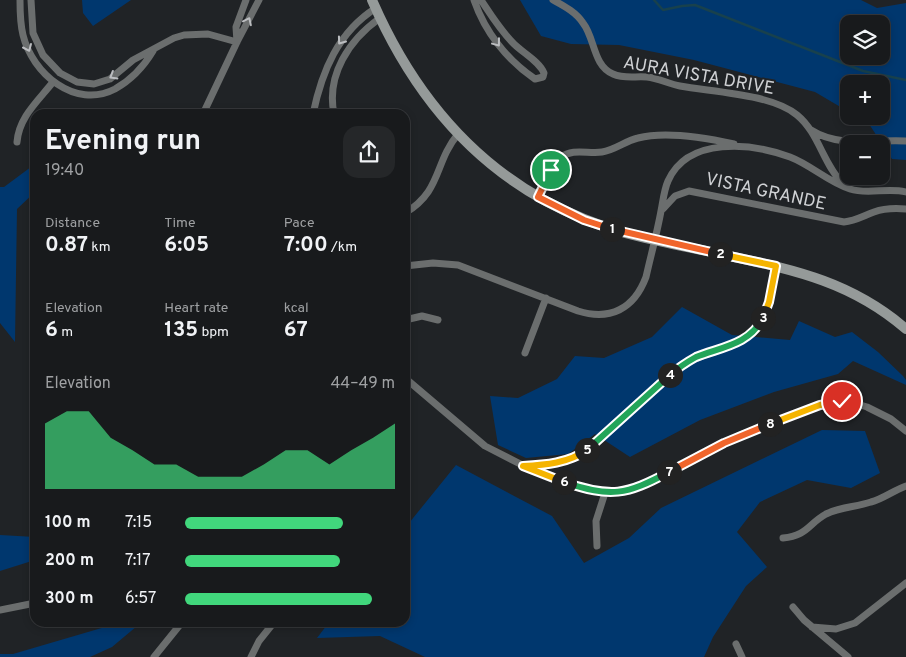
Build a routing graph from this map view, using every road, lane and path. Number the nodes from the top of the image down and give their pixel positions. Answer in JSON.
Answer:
{"nodes":[{"id":1,"x":20,"y":0,"type":"edge"},
{"id":2,"x":31,"y":0,"type":"edge"},
{"id":3,"x":246,"y":0,"type":"edge"},
{"id":4,"x":259,"y":0,"type":"edge"},
{"id":5,"x":474,"y":0,"type":"edge"},
{"id":6,"x":481,"y":0,"type":"edge"},
{"id":7,"x":553,"y":0,"type":"edge"},
{"id":8,"x":374,"y":4,"type":"edge"},
{"id":9,"x":380,"y":18,"type":"junction"},
{"id":10,"x":237,"y":42,"type":"junction"},
{"id":11,"x":154,"y":51,"type":"junction"},
{"id":12,"x":53,"y":82,"type":"junction"},
{"id":13,"x":205,"y":109,"type":"edge"},
{"id":14,"x":314,"y":109,"type":"edge"},
{"id":15,"x":333,"y":109,"type":"edge"},
{"id":16,"x":811,"y":129,"type":"junction"},
{"id":17,"x":458,"y":134,"type":"junction"},
{"id":18,"x":906,"y":140,"type":"edge"},
{"id":19,"x":17,"y":142,"type":"dead end"},
{"id":20,"x":741,"y":146,"type":"junction"},
{"id":21,"x":850,"y":189,"type":"junction"},
{"id":22,"x":906,"y":192,"type":"edge"},
{"id":23,"x":538,"y":197,"type":"junction"},
{"id":24,"x":410,"y":209,"type":"edge"},
{"id":25,"x":906,"y":210,"type":"edge"},
{"id":26,"x":661,"y":212,"type":"junction"},
{"id":27,"x":654,"y":240,"type":"junction"},
{"id":28,"x":410,"y":265,"type":"edge"},
{"id":29,"x":776,"y":266,"type":"junction"},
{"id":30,"x":546,"y":298,"type":"junction"},
{"id":31,"x":410,"y":319,"type":"edge"},
{"id":32,"x":438,"y":320,"type":"dead end"},
{"id":33,"x":906,"y":330,"type":"edge"},
{"id":34,"x":525,"y":353,"type":"dead end"},
{"id":35,"x":410,"y":382,"type":"edge"},
{"id":36,"x":906,"y":431,"type":"edge"},
{"id":37,"x":523,"y":466,"type":"junction"},
{"id":38,"x":906,"y":486,"type":"edge"},
{"id":39,"x":605,"y":493,"type":"junction"},
{"id":40,"x":783,"y":538,"type":"dead end"},
{"id":41,"x":597,"y":546,"type":"dead end"},
{"id":42,"x":906,"y":582,"type":"edge"},
{"id":43,"x":30,"y":604,"type":"edge"},
{"id":44,"x":793,"y":607,"type":"dead end"},
{"id":45,"x":0,"y":610,"type":"edge"},
{"id":46,"x":178,"y":627,"type":"edge"},
{"id":47,"x":271,"y":627,"type":"edge"},
{"id":48,"x":812,"y":627,"type":"junction"},
{"id":49,"x":736,"y":644,"type":"dead end"},
{"id":50,"x":154,"y":657,"type":"edge"},
{"id":51,"x":251,"y":657,"type":"edge"},
{"id":52,"x":742,"y":657,"type":"edge"},
{"id":53,"x":848,"y":657,"type":"edge"}],
"edges":[{"from":1,"to":12,"type":"street","one_way":true},
{"from":11,"to":2,"type":"street","one_way":true},
{"from":3,"to":10,"type":"street"},
{"from":10,"to":4,"type":"street","one_way":true},
{"from":5,"to":6,"type":"street","one_way":true},
{"from":7,"to":16,"type":"street","name":"AURA VISTA DRIVE"},
{"from":8,"to":9,"type":"street"},
{"from":8,"to":14,"type":"street","one_way":true},
{"from":9,"to":15,"type":"street"},
{"from":9,"to":17,"type":"street"},
{"from":10,"to":11,"type":"street"},
{"from":10,"to":13,"type":"street"},
{"from":11,"to":12,"type":"street"},
{"from":12,"to":19,"type":"street"},
{"from":16,"to":18,"type":"street"},
{"from":16,"to":21,"type":"street"},
{"from":17,"to":23,"type":"street"},
{"from":17,"to":24,"type":"street"},
{"from":20,"to":21,"type":"street"},
{"from":20,"to":23,"type":"street"},
{"from":20,"to":26,"type":"street"},
{"from":21,"to":22,"type":"street"},
{"from":23,"to":27,"type":"street"},
{"from":25,"to":26,"type":"street","name":"VISTA GRANDE"},
{"from":26,"to":27,"type":"street"},
{"from":27,"to":29,"type":"street"},
{"from":27,"to":30,"type":"street"},
{"from":28,"to":30,"type":"street"},
{"from":29,"to":33,"type":"street"},
{"from":29,"to":37,"type":"street"},
{"from":30,"to":34,"type":"street"},
{"from":31,"to":32,"type":"street"},
{"from":35,"to":37,"type":"street"},
{"from":36,"to":39,"type":"street"},
{"from":37,"to":39,"type":"street"},
{"from":38,"to":40,"type":"street"},
{"from":39,"to":41,"type":"street"},
{"from":42,"to":48,"type":"street"},
{"from":43,"to":45,"type":"street"},
{"from":44,"to":48,"type":"street"},
{"from":46,"to":50,"type":"street"},
{"from":47,"to":51,"type":"street"},
{"from":48,"to":53,"type":"street"},
{"from":49,"to":52,"type":"street"}]}
